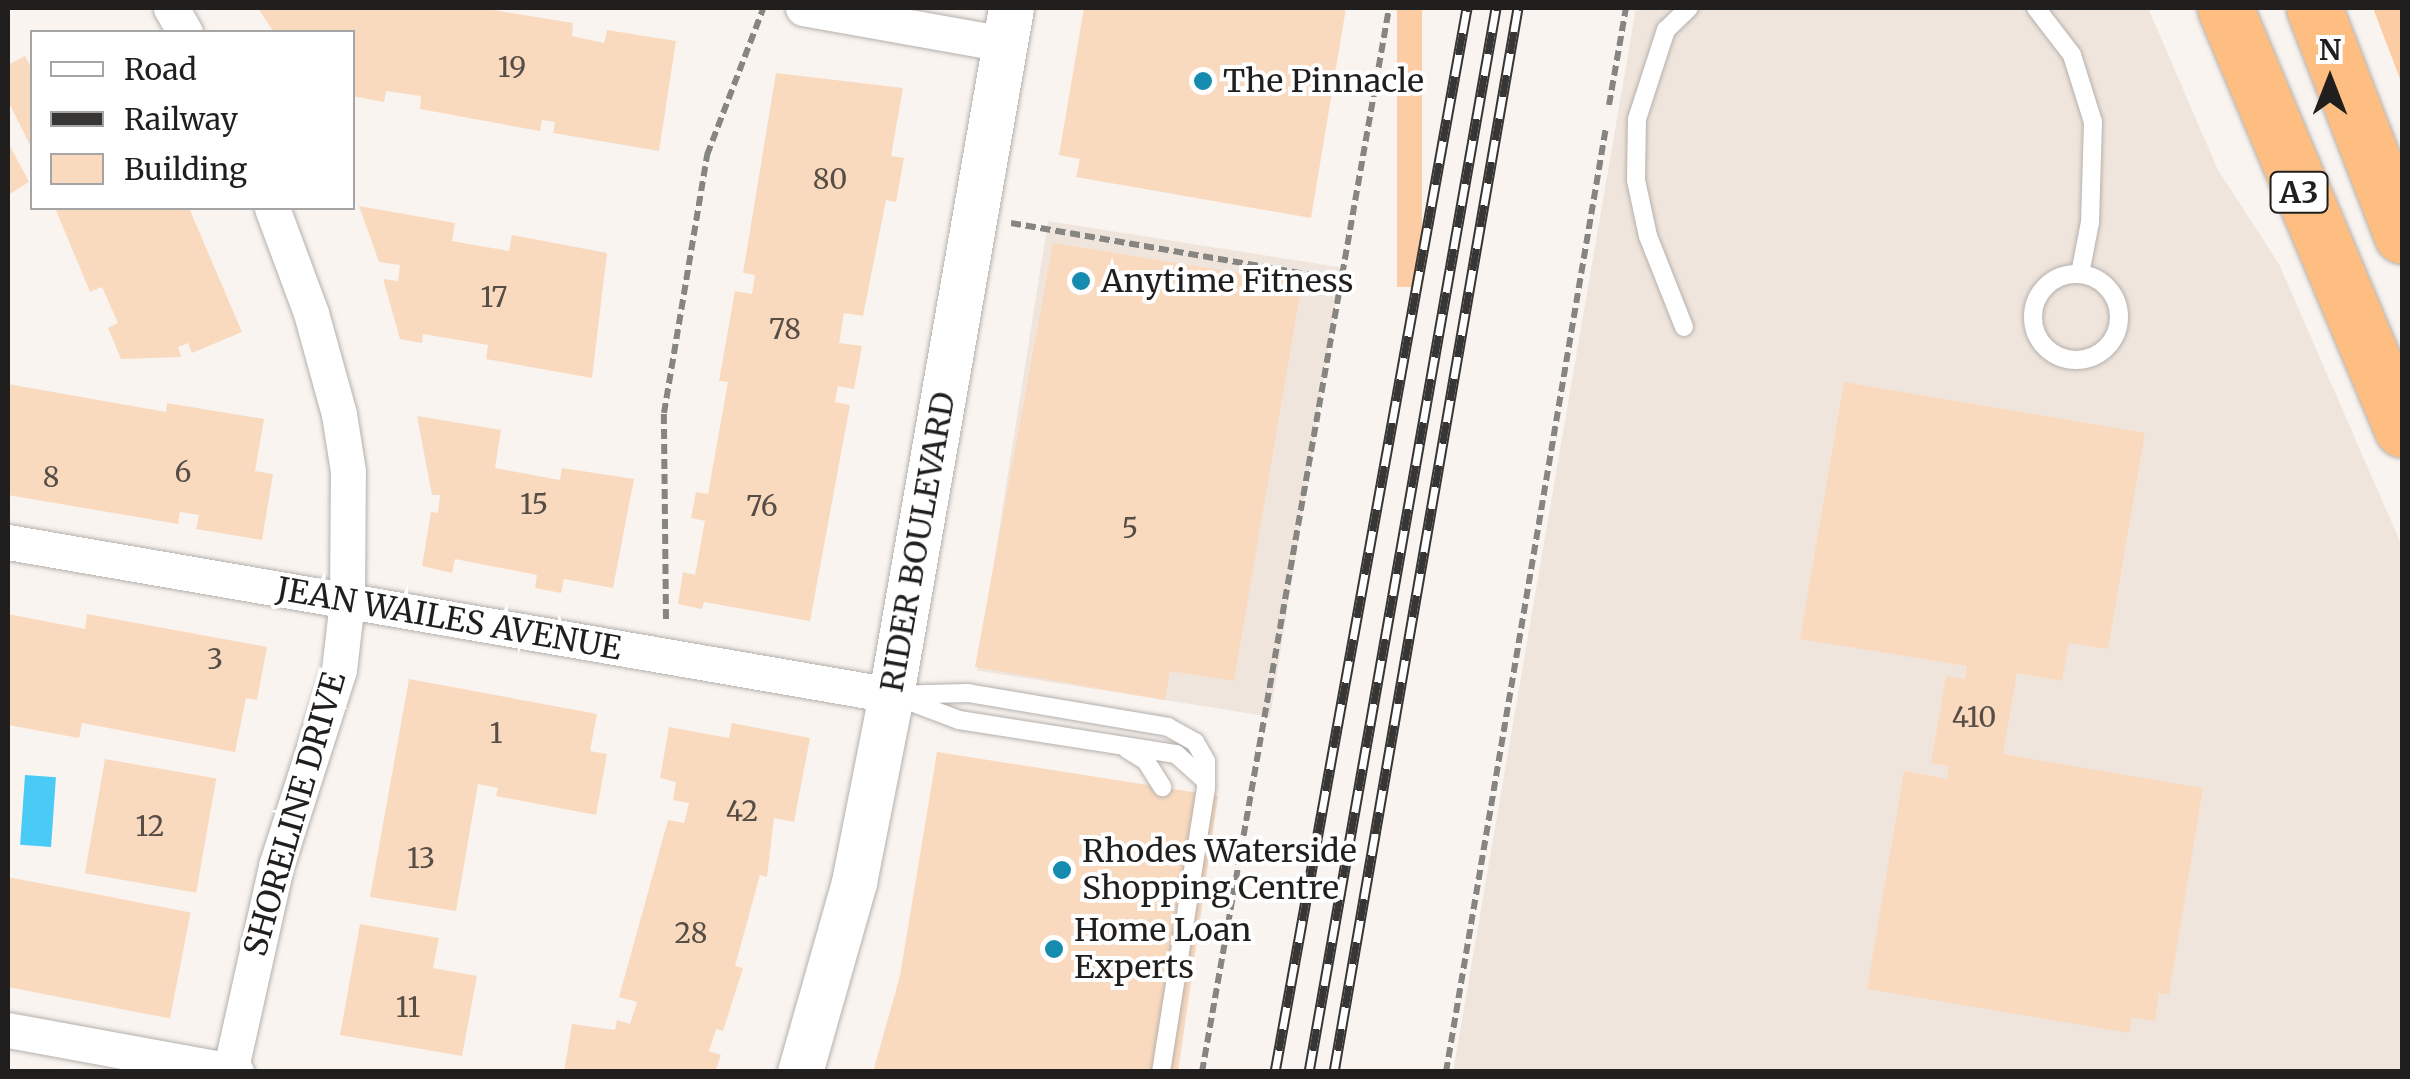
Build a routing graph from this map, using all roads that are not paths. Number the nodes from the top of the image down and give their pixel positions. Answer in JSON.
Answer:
{"nodes":[{"id":1,"x":171,"y":8,"type":"edge"},
{"id":2,"x":803,"y":8,"type":"edge"},
{"id":3,"x":1674,"y":8,"type":"edge"},
{"id":4,"x":1688,"y":8,"type":"edge"},
{"id":5,"x":2036,"y":8,"type":"edge"},
{"id":6,"x":2226,"y":8,"type":"edge"},
{"id":7,"x":2314,"y":8,"type":"edge"},
{"id":8,"x":1008,"y":26,"type":"edge"},
{"id":9,"x":184,"y":30,"type":"edge"},
{"id":10,"x":1666,"y":30,"type":"junction"},
{"id":11,"x":273,"y":210,"type":"edge"},
{"id":12,"x":2402,"y":236,"type":"edge"},
{"id":13,"x":2080,"y":274,"type":"junction"},
{"id":14,"x":1684,"y":327,"type":"dead end"},
{"id":15,"x":2402,"y":428,"type":"edge"},
{"id":16,"x":8,"y":542,"type":"edge"},
{"id":17,"x":347,"y":601,"type":"junction"},
{"id":18,"x":891,"y":694,"type":"junction"},
{"id":19,"x":1108,"y":743,"type":"junction"},
{"id":20,"x":1206,"y":786,"type":"junction"},
{"id":21,"x":1162,"y":787,"type":"dead end"},
{"id":22,"x":8,"y":1030,"type":"edge"},
{"id":23,"x":232,"y":1071,"type":"edge"},
{"id":24,"x":800,"y":1072,"type":"edge"},
{"id":25,"x":1161,"y":1072,"type":"edge"}],
"edges":[{"from":1,"to":9,"type":"street"},
{"from":2,"to":8,"type":"street"},
{"from":3,"to":10,"type":"lane"},
{"from":4,"to":10,"type":"lane"},
{"from":5,"to":13,"type":"lane"},
{"from":6,"to":15,"type":"highway","number":"A3"},
{"from":7,"to":12,"type":"highway","number":"A3"},
{"from":8,"to":18,"type":"street","name":"RIDER BOULEVARD"},
{"from":10,"to":14,"type":"lane"},
{"from":11,"to":17,"type":"street","name":"SHORELINE DRIVE"},
{"from":13,"to":13,"type":"lane"},
{"from":16,"to":17,"type":"street","name":"JEAN WAILES AVENUE"},
{"from":17,"to":18,"type":"street","name":"JEAN WAILES AVENUE"},
{"from":17,"to":23,"type":"street","name":"SHORELINE DRIVE"},
{"from":18,"to":19,"type":"lane"},
{"from":18,"to":20,"type":"lane"},
{"from":18,"to":24,"type":"street","name":"RIDER BOULEVARD"},
{"from":19,"to":20,"type":"lane"},
{"from":19,"to":21,"type":"lane"},
{"from":20,"to":25,"type":"lane"},
{"from":22,"to":23,"type":"street"}]}
